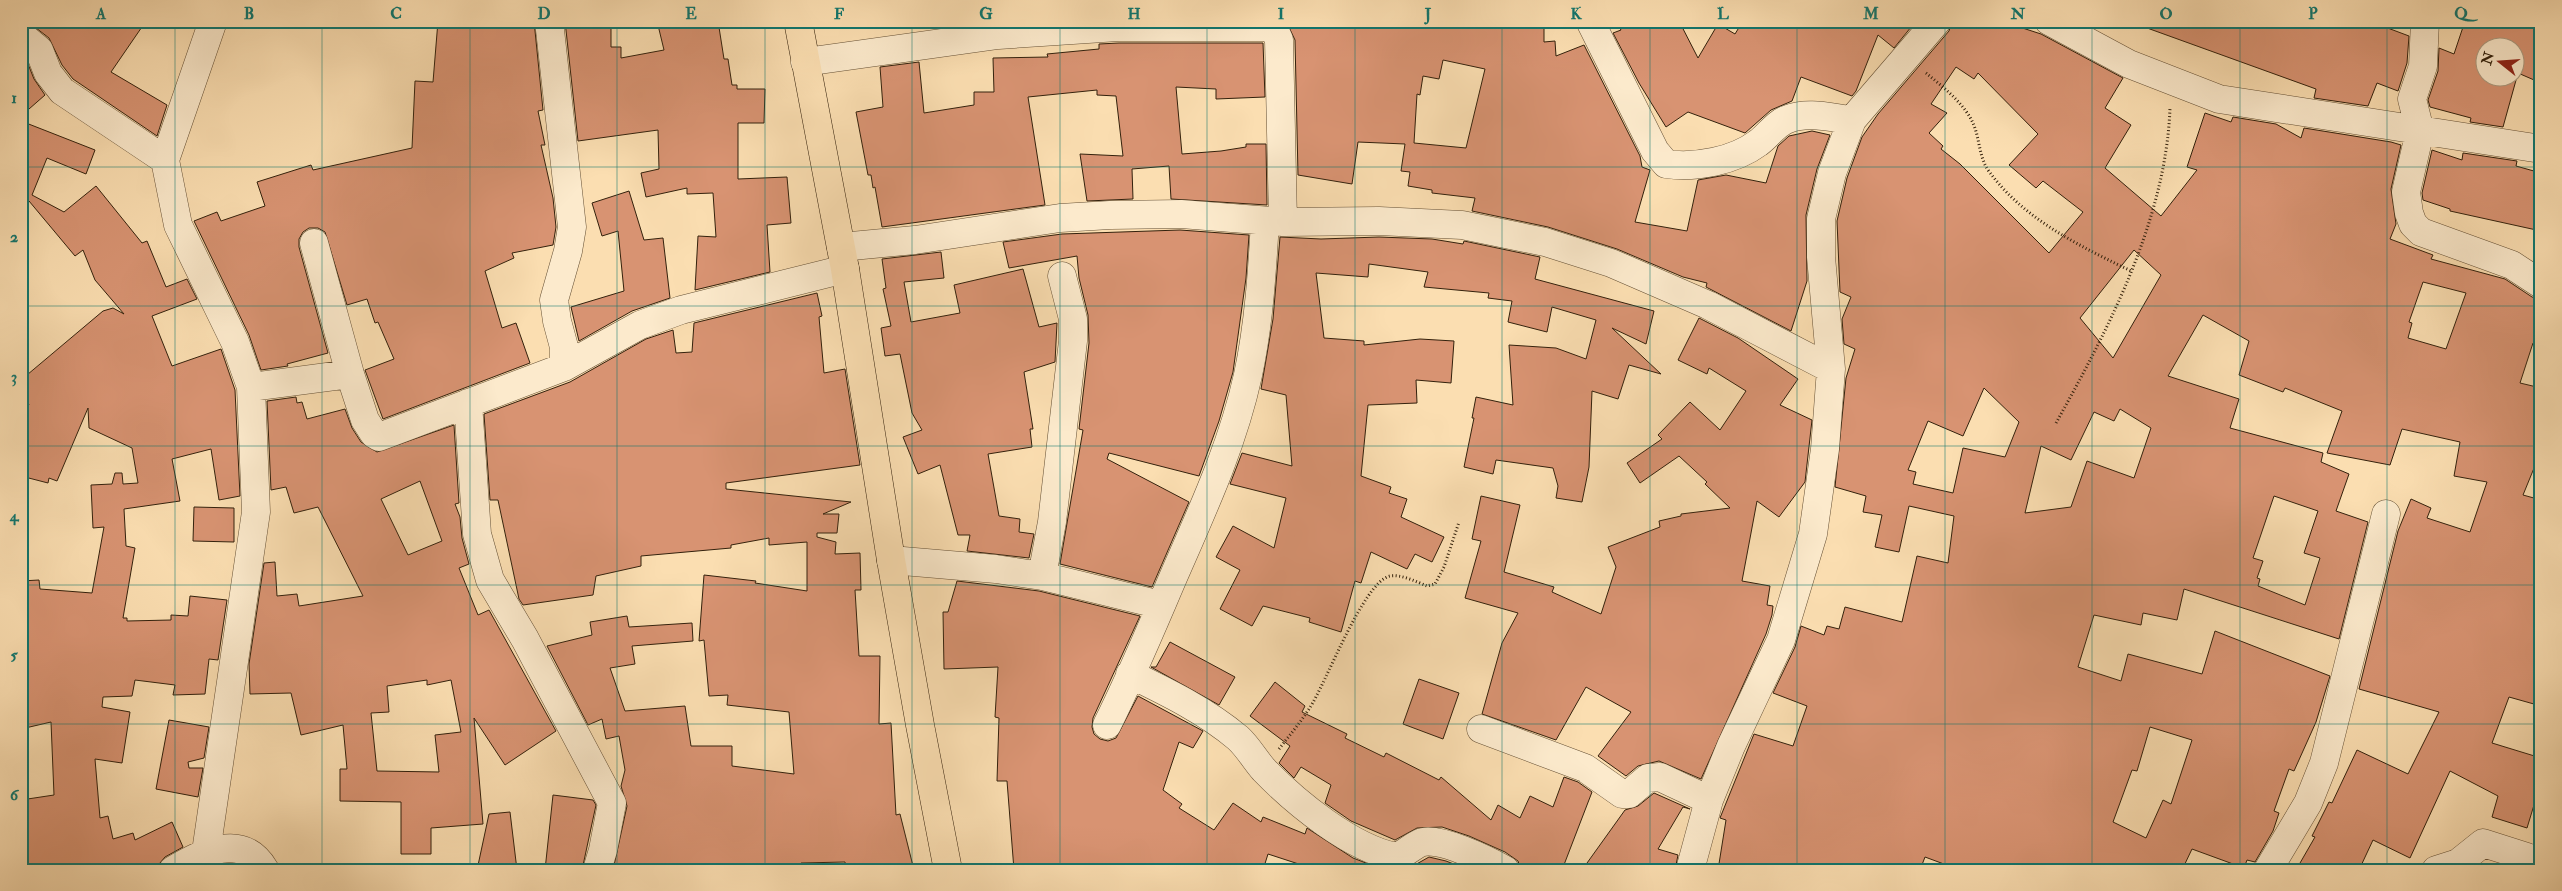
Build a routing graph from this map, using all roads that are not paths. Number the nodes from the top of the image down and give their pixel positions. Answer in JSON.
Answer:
{"nodes":[{"id":1,"x":213,"y":21,"type":"edge"},
{"id":2,"x":549,"y":21,"type":"edge"},
{"id":3,"x":798,"y":21,"type":"edge"},
{"id":4,"x":1590,"y":21,"type":"edge"},
{"id":5,"x":1937,"y":21,"type":"edge"},
{"id":6,"x":2049,"y":21,"type":"edge"},
{"id":7,"x":2425,"y":21,"type":"edge"},
{"id":8,"x":1246,"y":23,"type":"edge"},
{"id":9,"x":21,"y":35,"type":"edge"},
{"id":10,"x":805,"y":62,"type":"junction"},
{"id":11,"x":1852,"y":120,"type":"junction"},
{"id":12,"x":2420,"y":131,"type":"junction"},
{"id":13,"x":2541,"y":149,"type":"edge"},
{"id":14,"x":165,"y":160,"type":"junction"},
{"id":15,"x":1274,"y":221,"type":"junction"},
{"id":16,"x":314,"y":242,"type":"dead end"},
{"id":17,"x":843,"y":258,"type":"junction"},
{"id":18,"x":1062,"y":276,"type":"dead end"},
{"id":19,"x":2541,"y":284,"type":"edge"},
{"id":20,"x":564,"y":367,"type":"junction"},
{"id":21,"x":1830,"y":369,"type":"junction"},
{"id":22,"x":350,"y":374,"type":"junction"},
{"id":23,"x":251,"y":387,"type":"junction"},
{"id":24,"x":468,"y":403,"type":"junction"},
{"id":25,"x":2386,"y":514,"type":"dead end"},
{"id":26,"x":891,"y":560,"type":"junction"},
{"id":27,"x":1042,"y":576,"type":"junction"},
{"id":28,"x":1161,"y":605,"type":"junction"},
{"id":29,"x":1130,"y":674,"type":"junction"},
{"id":30,"x":1106,"y":725,"type":"dead end"},
{"id":31,"x":1481,"y":729,"type":"dead end"},
{"id":32,"x":1709,"y":800,"type":"junction"},
{"id":33,"x":206,"y":852,"type":"junction"},
{"id":34,"x":2527,"y":857,"type":"dead end"},
{"id":35,"x":173,"y":870,"type":"edge"},
{"id":36,"x":265,"y":870,"type":"edge"},
{"id":37,"x":597,"y":870,"type":"edge"},
{"id":38,"x":948,"y":870,"type":"edge"},
{"id":39,"x":1505,"y":870,"type":"edge"},
{"id":40,"x":1690,"y":870,"type":"edge"},
{"id":41,"x":2268,"y":870,"type":"edge"},
{"id":42,"x":2436,"y":870,"type":"edge"}],
"edges":[{"from":1,"to":14,"type":"street"},
{"from":2,"to":20,"type":"street"},
{"from":3,"to":10,"type":"main road"},
{"from":4,"to":11,"type":"street"},
{"from":5,"to":11,"type":"street"},
{"from":6,"to":12,"type":"street"},
{"from":7,"to":12,"type":"street"},
{"from":8,"to":10,"type":"street"},
{"from":8,"to":15,"type":"street"},
{"from":9,"to":14,"type":"street"},
{"from":10,"to":17,"type":"main road"},
{"from":11,"to":21,"type":"street"},
{"from":12,"to":13,"type":"street"},
{"from":12,"to":19,"type":"street"},
{"from":14,"to":23,"type":"street"},
{"from":15,"to":17,"type":"street"},
{"from":15,"to":21,"type":"street"},
{"from":15,"to":28,"type":"street"},
{"from":16,"to":22,"type":"street"},
{"from":17,"to":20,"type":"street"},
{"from":17,"to":26,"type":"main road"},
{"from":18,"to":27,"type":"street"},
{"from":20,"to":24,"type":"street"},
{"from":21,"to":32,"type":"street"},
{"from":22,"to":23,"type":"street"},
{"from":22,"to":24,"type":"street"},
{"from":23,"to":33,"type":"street"},
{"from":24,"to":37,"type":"street"},
{"from":25,"to":41,"type":"street"},
{"from":26,"to":27,"type":"street"},
{"from":26,"to":38,"type":"main road"},
{"from":27,"to":28,"type":"street"},
{"from":28,"to":29,"type":"street"},
{"from":29,"to":30,"type":"street"},
{"from":29,"to":39,"type":"street"},
{"from":31,"to":32,"type":"street"},
{"from":32,"to":40,"type":"street"},
{"from":33,"to":35,"type":"street"},
{"from":33,"to":36,"type":"street"},
{"from":34,"to":42,"type":"street"}]}
